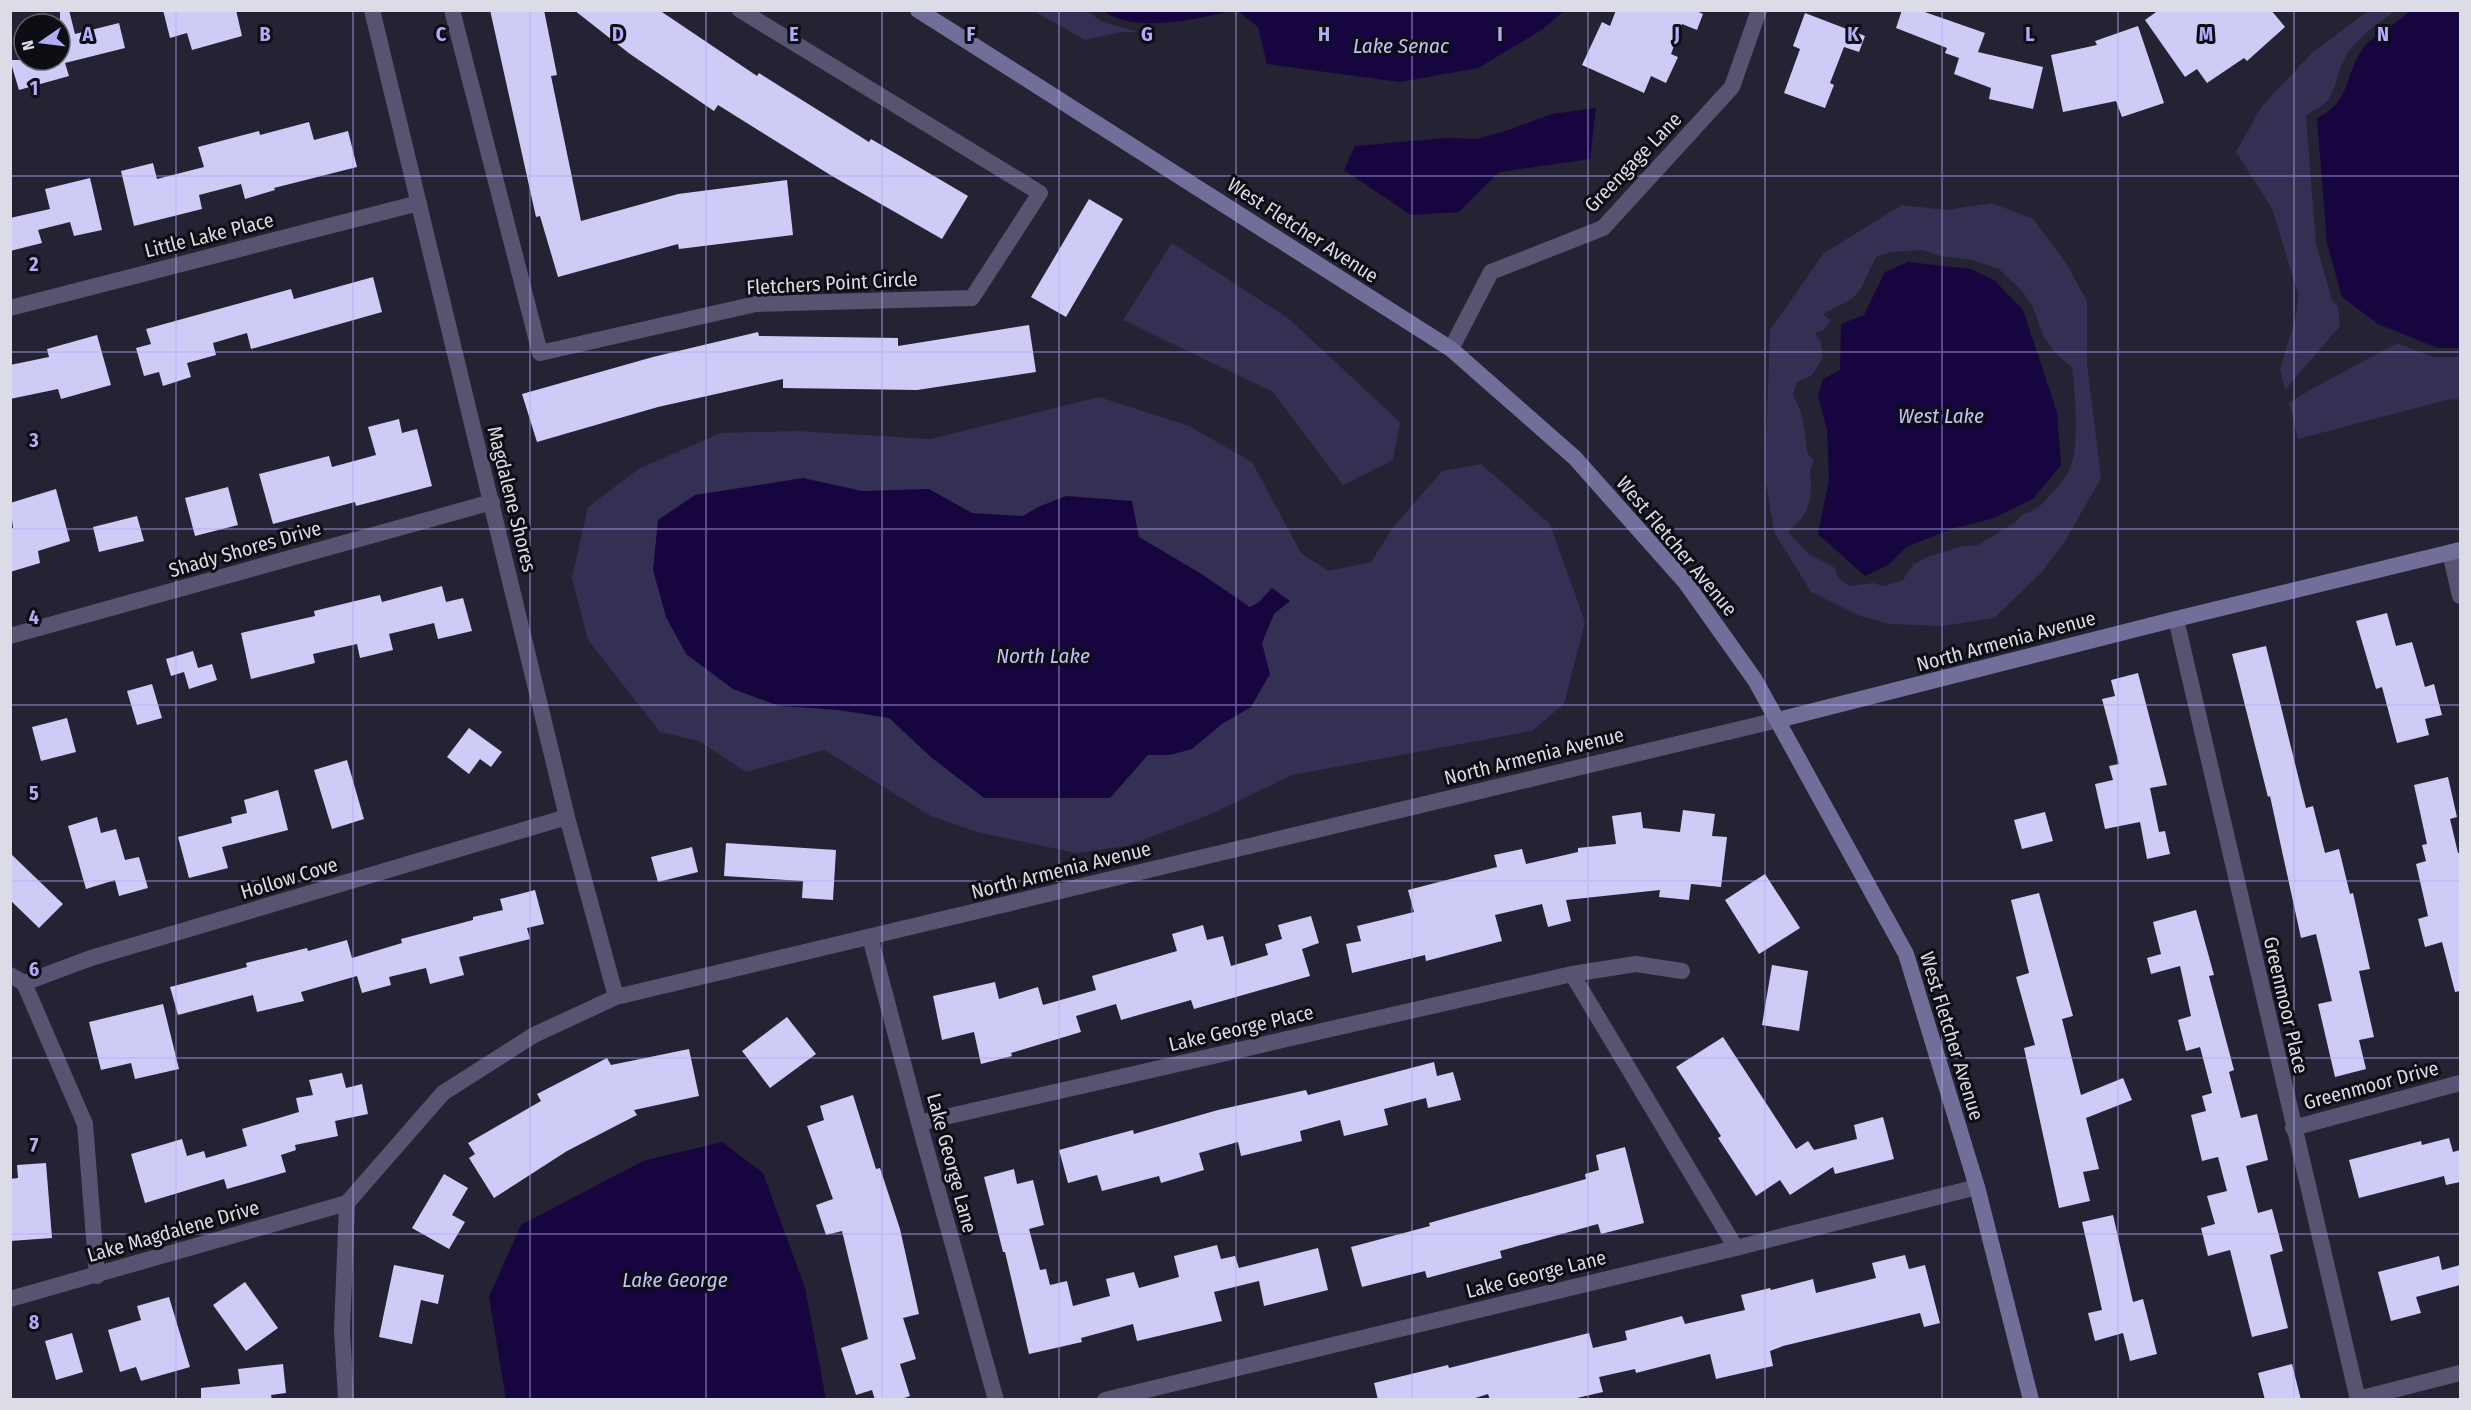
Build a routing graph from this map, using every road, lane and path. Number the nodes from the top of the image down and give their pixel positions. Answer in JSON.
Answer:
{"nodes":[{"id":1,"x":372,"y":10,"type":"edge"},
{"id":2,"x":452,"y":10,"type":"edge"},
{"id":3,"x":740,"y":10,"type":"edge"},
{"id":4,"x":918,"y":10,"type":"edge"},
{"id":5,"x":1759,"y":10,"type":"edge"},
{"id":6,"x":419,"y":203,"type":"junction"},
{"id":7,"x":10,"y":308,"type":"edge"},
{"id":8,"x":1451,"y":350,"type":"junction"},
{"id":9,"x":492,"y":502,"type":"junction"},
{"id":10,"x":2455,"y":551,"type":"edge"},
{"id":11,"x":2460,"y":596,"type":"edge"},
{"id":12,"x":2176,"y":619,"type":"junction"},
{"id":13,"x":10,"y":636,"type":"edge"},
{"id":14,"x":1778,"y":720,"type":"junction"},
{"id":15,"x":567,"y":817,"type":"junction"},
{"id":16,"x":870,"y":937,"type":"junction"},
{"id":17,"x":1682,"y":971,"type":"dead end"},
{"id":18,"x":1572,"y":974,"type":"junction"},
{"id":19,"x":17,"y":979,"type":"edge"},
{"id":20,"x":616,"y":996,"type":"junction"},
{"id":21,"x":2460,"y":1083,"type":"edge"},
{"id":22,"x":919,"y":1124,"type":"junction"},
{"id":23,"x":2293,"y":1128,"type":"junction"},
{"id":24,"x":1977,"y":1187,"type":"junction"},
{"id":25,"x":347,"y":1203,"type":"junction"},
{"id":26,"x":1736,"y":1248,"type":"junction"},
{"id":27,"x":97,"y":1276,"type":"junction"},
{"id":28,"x":10,"y":1299,"type":"edge"},
{"id":29,"x":2460,"y":1373,"type":"edge"},
{"id":30,"x":2358,"y":1399,"type":"edge"},
{"id":31,"x":346,"y":1400,"type":"edge"},
{"id":32,"x":996,"y":1400,"type":"edge"},
{"id":33,"x":1105,"y":1400,"type":"edge"},
{"id":34,"x":2031,"y":1400,"type":"edge"}],
"edges":[{"from":1,"to":6,"type":"street","name":"Magdalene Shores"},
{"from":2,"to":3,"type":"street","name":"Fletchers Point Circle"},
{"from":4,"to":8,"type":"main road","name":"West Fletcher Avenue"},
{"from":5,"to":8,"type":"street","name":"Greengage Lane"},
{"from":6,"to":7,"type":"street","name":"Little Lake Place"},
{"from":6,"to":9,"type":"street","name":"Magdalene Shores"},
{"from":8,"to":14,"type":"main road","name":"West Fletcher Avenue"},
{"from":9,"to":13,"type":"street","name":"Shady Shores Drive"},
{"from":9,"to":15,"type":"street","name":"Magdalene Shores"},
{"from":10,"to":11,"type":"street"},
{"from":10,"to":12,"type":"main road","name":"North Armenia Avenue"},
{"from":12,"to":14,"type":"main road","name":"North Armenia Avenue"},
{"from":12,"to":23,"type":"street","name":"Greenmoor Place"},
{"from":14,"to":16,"type":"street","name":"North Armenia Avenue"},
{"from":14,"to":24,"type":"main road","name":"West Fletcher Avenue"},
{"from":15,"to":19,"type":"street","name":"Hollow Cove"},
{"from":15,"to":20,"type":"street","name":"Magdalene Shores"},
{"from":16,"to":20,"type":"street","name":"North Armenia Avenue"},
{"from":16,"to":22,"type":"street","name":"Lake George Lane"},
{"from":17,"to":18,"type":"street","name":"Lake George Place"},
{"from":18,"to":22,"type":"street","name":"Lake George Place"},
{"from":18,"to":26,"type":"street"},
{"from":19,"to":27,"type":"street"},
{"from":20,"to":25,"type":"street"},
{"from":21,"to":23,"type":"street","name":"Greenmoor Drive"},
{"from":22,"to":32,"type":"street","name":"Lake George Lane"},
{"from":23,"to":30,"type":"street","name":"Greenmoor Place"},
{"from":24,"to":26,"type":"street","name":"Lake George Lane"},
{"from":24,"to":34,"type":"main road","name":"West Fletcher Avenue"},
{"from":25,"to":27,"type":"street","name":"Lake Magdalene Drive"},
{"from":25,"to":31,"type":"street"},
{"from":26,"to":33,"type":"street","name":"Lake George Lane"},
{"from":27,"to":28,"type":"street","name":"Lake Magdalene Drive"},
{"from":29,"to":30,"type":"street"}]}
